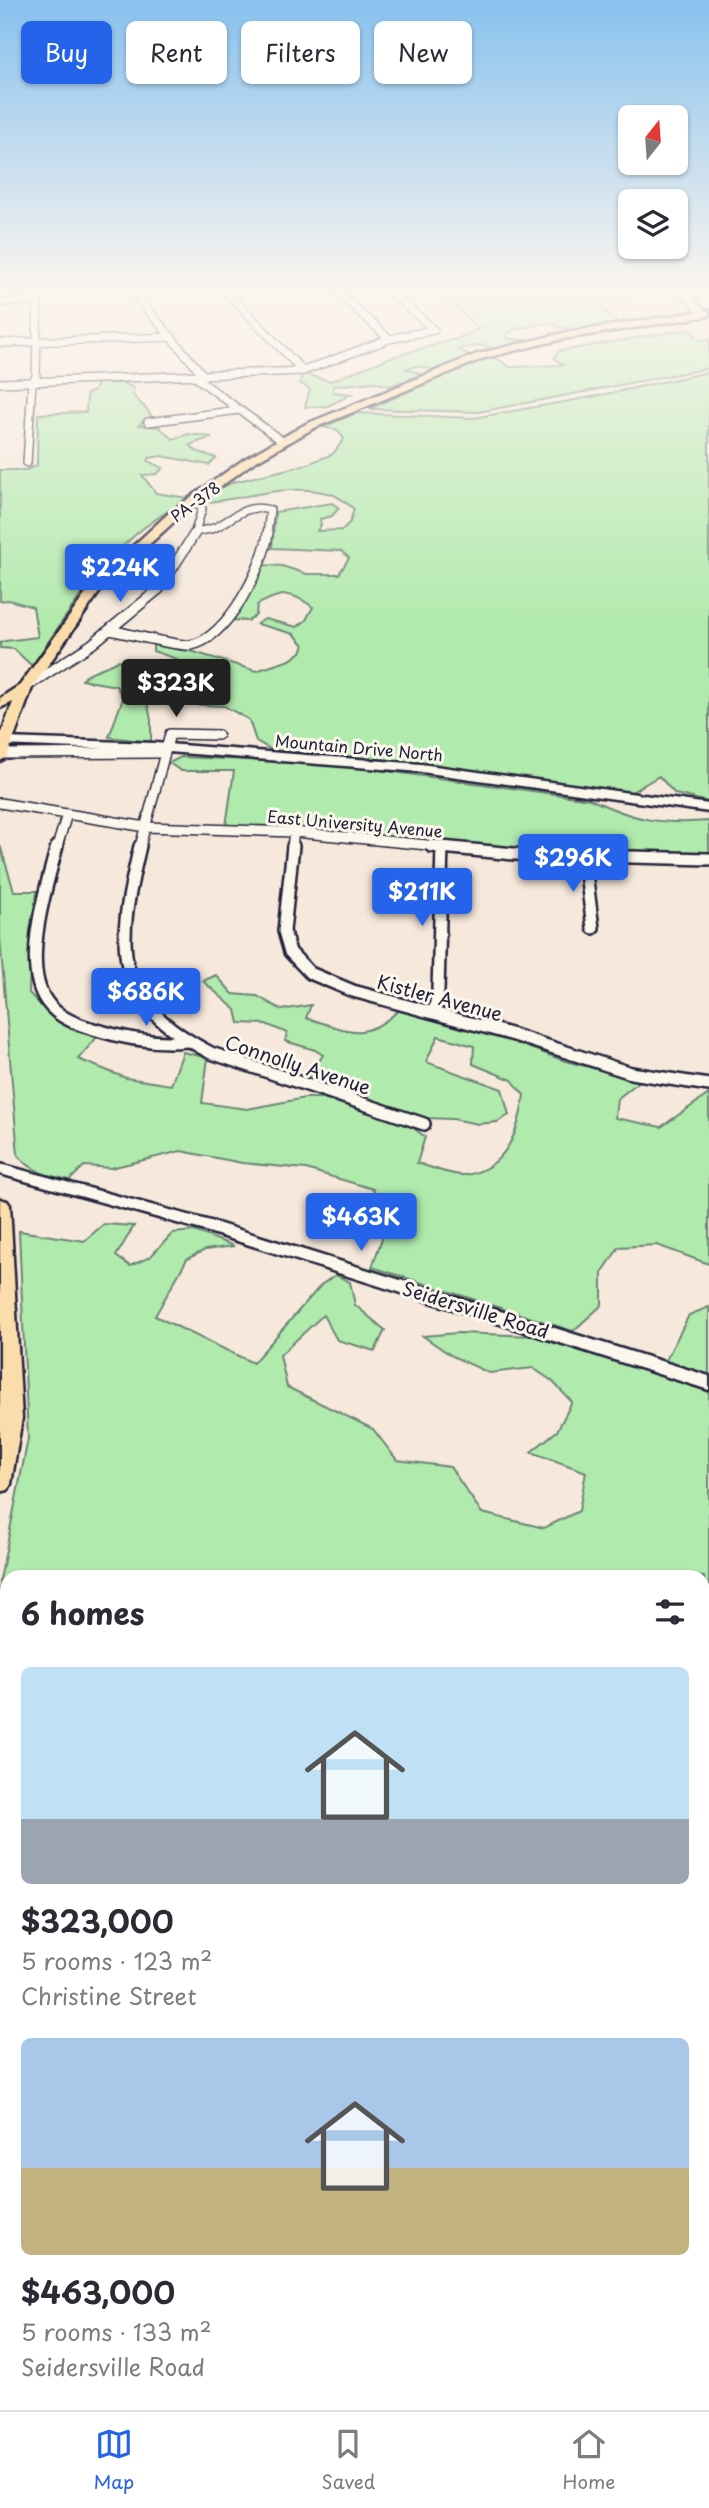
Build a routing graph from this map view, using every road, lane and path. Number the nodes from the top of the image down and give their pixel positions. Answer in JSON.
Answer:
{"nodes":[{"id":1,"x":31,"y":401,"type":"edge"},
{"id":2,"x":229,"y":401,"type":"edge"},
{"id":3,"x":367,"y":401,"type":"edge"},
{"id":4,"x":240,"y":410,"type":"junction"},
{"id":5,"x":148,"y":422,"type":"dead end"},
{"id":6,"x":282,"y":441,"type":"junction"},
{"id":7,"x":27,"y":463,"type":"dead end"},
{"id":8,"x":199,"y":498,"type":"junction"},
{"id":9,"x":196,"y":532,"type":"junction"},
{"id":10,"x":110,"y":630,"type":"junction"},
{"id":11,"x":25,"y":688,"type":"junction"},
{"id":12,"x":0,"y":704,"type":"edge"},
{"id":13,"x":218,"y":735,"type":"dead end"},
{"id":14,"x":1,"y":748,"type":"edge"},
{"id":15,"x":165,"y":750,"type":"junction"},
{"id":16,"x":0,"y":803,"type":"edge"},
{"id":17,"x":709,"y":808,"type":"edge"},
{"id":18,"x":67,"y":814,"type":"junction"},
{"id":19,"x":146,"y":827,"type":"junction"},
{"id":20,"x":294,"y":832,"type":"junction"},
{"id":21,"x":442,"y":846,"type":"junction"},
{"id":22,"x":584,"y":857,"type":"junction"},
{"id":23,"x":709,"y":859,"type":"edge"},
{"id":24,"x":593,"y":928,"type":"dead end"},
{"id":25,"x":434,"y":1013,"type":"junction"},
{"id":26,"x":187,"y":1041,"type":"junction"},
{"id":27,"x":709,"y":1085,"type":"edge"},
{"id":28,"x":424,"y":1124,"type":"dead end"},
{"id":29,"x":0,"y":1169,"type":"edge"},
{"id":30,"x":0,"y":1205,"type":"edge"},
{"id":31,"x":709,"y":1383,"type":"edge"},
{"id":32,"x":0,"y":1484,"type":"edge"}],
"edges":[{"from":1,"to":7,"type":"street"},
{"from":2,"to":4,"type":"street"},
{"from":3,"to":6,"type":"main road","name":"PA-378"},
{"from":4,"to":5,"type":"street"},
{"from":4,"to":6,"type":"street"},
{"from":6,"to":8,"type":"main road","name":"PA-378"},
{"from":8,"to":9,"type":"street"},
{"from":8,"to":11,"type":"main road","name":"PA-378"},
{"from":9,"to":10,"type":"street"},
{"from":9,"to":10,"type":"street"},
{"from":10,"to":11,"type":"street"},
{"from":11,"to":12,"type":"main road"},
{"from":11,"to":14,"type":"main road","name":"PA-378"},
{"from":13,"to":15,"type":"street"},
{"from":14,"to":15,"type":"street","name":"Mountain Drive North"},
{"from":15,"to":17,"type":"street","name":"Mountain Drive North"},
{"from":15,"to":19,"type":"street","name":"Connolly Avenue"},
{"from":16,"to":18,"type":"street","name":"East University Avenue"},
{"from":18,"to":19,"type":"street","name":"East University Avenue"},
{"from":18,"to":26,"type":"street"},
{"from":19,"to":20,"type":"street","name":"East University Avenue"},
{"from":19,"to":26,"type":"street","name":"Connolly Avenue"},
{"from":20,"to":21,"type":"street","name":"East University Avenue"},
{"from":20,"to":25,"type":"street","name":"Kistler Avenue"},
{"from":21,"to":22,"type":"street","name":"East University Avenue"},
{"from":21,"to":25,"type":"street"},
{"from":22,"to":23,"type":"street","name":"East University Avenue"},
{"from":22,"to":24,"type":"street"},
{"from":25,"to":27,"type":"street","name":"Kistler Avenue"},
{"from":26,"to":28,"type":"street","name":"Connolly Avenue"},
{"from":29,"to":31,"type":"street","name":"Seidersville Road"},
{"from":30,"to":32,"type":"main road"}]}
